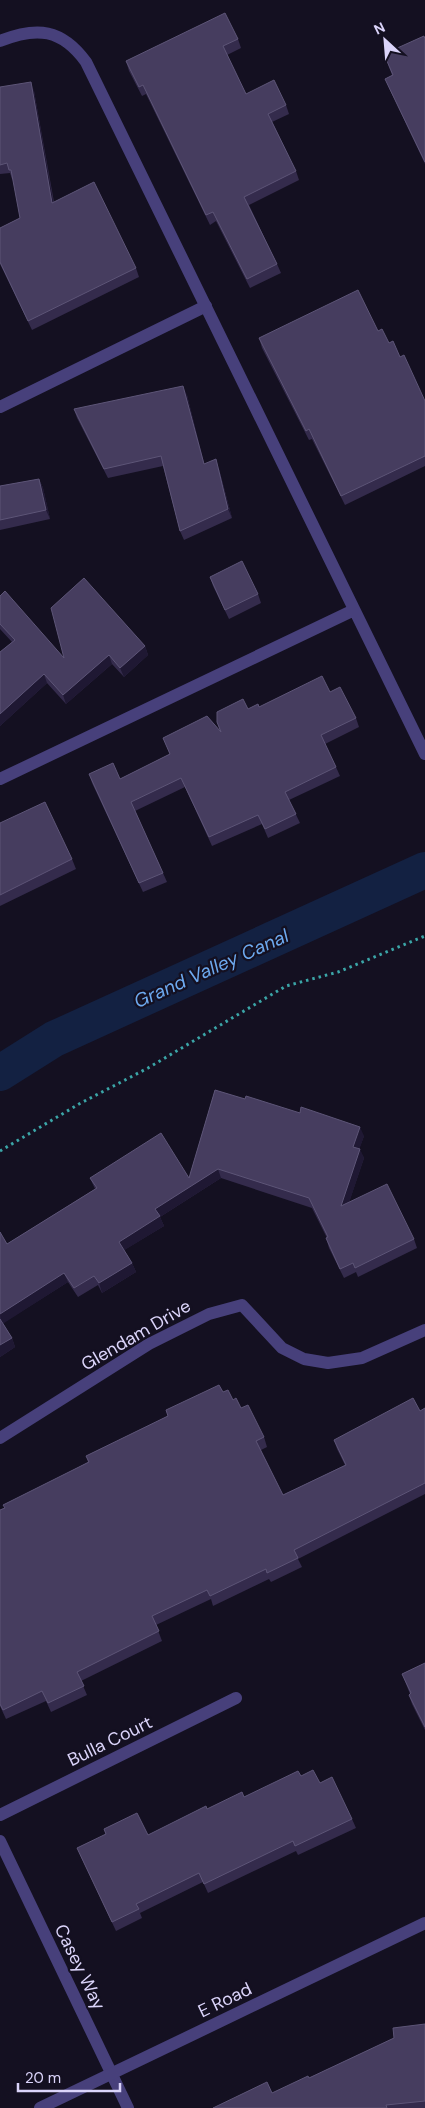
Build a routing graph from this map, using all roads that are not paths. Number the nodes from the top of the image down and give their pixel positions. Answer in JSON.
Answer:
{"nodes":[{"id":1,"x":0,"y":40,"type":"edge"},
{"id":2,"x":206,"y":306,"type":"junction"},
{"id":3,"x":0,"y":408,"type":"edge"},
{"id":4,"x":354,"y":610,"type":"junction"},
{"id":5,"x":425,"y":754,"type":"edge"},
{"id":6,"x":0,"y":779,"type":"edge"},
{"id":7,"x":425,"y":1330,"type":"edge"},
{"id":8,"x":0,"y":1438,"type":"edge"},
{"id":9,"x":236,"y":1698,"type":"dead end"},
{"id":10,"x":0,"y":1815,"type":"edge"},
{"id":11,"x":0,"y":1841,"type":"edge"},
{"id":12,"x":425,"y":1923,"type":"edge"},
{"id":13,"x":112,"y":2074,"type":"junction"},
{"id":14,"x":40,"y":2108,"type":"edge"},
{"id":15,"x":128,"y":2108,"type":"edge"}],
"edges":[{"from":1,"to":2,"type":"street"},
{"from":2,"to":3,"type":"street"},
{"from":2,"to":4,"type":"street"},
{"from":4,"to":5,"type":"street"},
{"from":4,"to":6,"type":"street"},
{"from":7,"to":8,"type":"street","name":"Glendam Drive"},
{"from":9,"to":10,"type":"street","name":"Bulla Court"},
{"from":11,"to":13,"type":"street","name":"Casey Way"},
{"from":12,"to":13,"type":"street","name":"E Road"},
{"from":13,"to":14,"type":"street","name":"E Road"},
{"from":13,"to":15,"type":"street","name":"Casey Way"}]}
